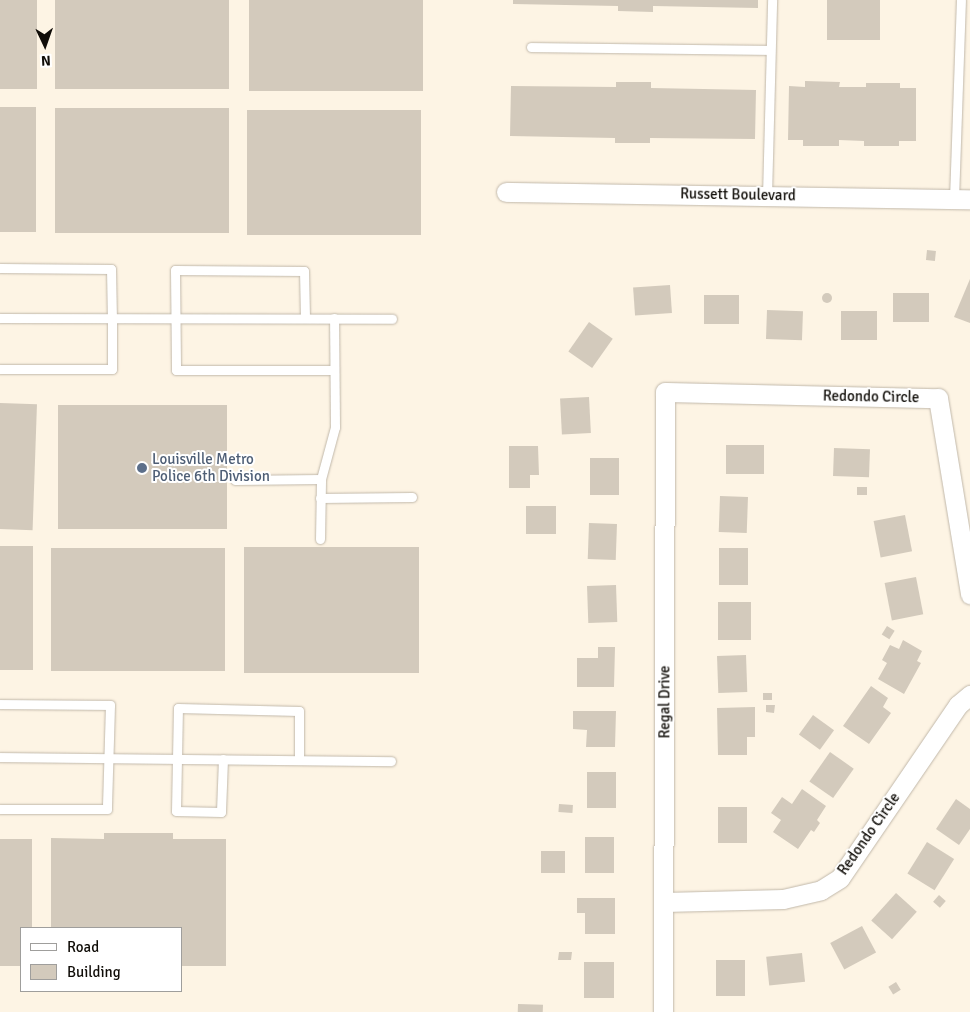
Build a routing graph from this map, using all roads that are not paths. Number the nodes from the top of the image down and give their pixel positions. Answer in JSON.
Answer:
{"nodes":[{"id":1,"x":772,"y":0,"type":"edge"},
{"id":2,"x":961,"y":0,"type":"edge"},
{"id":3,"x":531,"y":47,"type":"dead end"},
{"id":4,"x":770,"y":50,"type":"junction"},
{"id":5,"x":506,"y":192,"type":"dead end"},
{"id":6,"x":767,"y":196,"type":"junction"},
{"id":7,"x":962,"y":199,"type":"edge"},
{"id":8,"x":0,"y":268,"type":"edge"},
{"id":9,"x":0,"y":318,"type":"edge"},
{"id":10,"x":305,"y":318,"type":"junction"},
{"id":11,"x":334,"y":318,"type":"junction"},
{"id":12,"x":112,"y":319,"type":"junction"},
{"id":13,"x":176,"y":319,"type":"junction"},
{"id":14,"x":392,"y":319,"type":"dead end"},
{"id":15,"x":0,"y":369,"type":"edge"},
{"id":16,"x":334,"y":370,"type":"junction"},
{"id":17,"x":665,"y":392,"type":"joint"},
{"id":18,"x":322,"y":479,"type":"junction"},
{"id":19,"x":235,"y":480,"type":"dead end"},
{"id":20,"x":320,"y":498,"type":"junction"},
{"id":21,"x":412,"y":498,"type":"dead end"},
{"id":22,"x":320,"y":539,"type":"dead end"},
{"id":23,"x":970,"y":594,"type":"edge"},
{"id":24,"x":970,"y":695,"type":"edge"},
{"id":25,"x":0,"y":704,"type":"edge"},
{"id":26,"x":0,"y":757,"type":"edge"},
{"id":27,"x":108,"y":758,"type":"junction"},
{"id":28,"x":177,"y":759,"type":"junction"},
{"id":29,"x":223,"y":759,"type":"junction"},
{"id":30,"x":299,"y":760,"type":"junction"},
{"id":31,"x":391,"y":761,"type":"dead end"},
{"id":32,"x":0,"y":809,"type":"edge"},
{"id":33,"x":664,"y":902,"type":"junction"},
{"id":34,"x":663,"y":1012,"type":"edge"}],
"edges":[{"from":1,"to":4,"type":"lane"},
{"from":2,"to":7,"type":"lane"},
{"from":3,"to":4,"type":"lane"},
{"from":4,"to":6,"type":"lane"},
{"from":5,"to":6,"type":"street","name":"Russett Boulevard"},
{"from":6,"to":7,"type":"street","name":"Russett Boulevard"},
{"from":8,"to":12,"type":"lane"},
{"from":9,"to":12,"type":"lane"},
{"from":10,"to":11,"type":"lane"},
{"from":10,"to":13,"type":"lane"},
{"from":10,"to":13,"type":"lane"},
{"from":11,"to":14,"type":"lane"},
{"from":11,"to":16,"type":"lane"},
{"from":12,"to":13,"type":"lane"},
{"from":12,"to":15,"type":"lane"},
{"from":13,"to":16,"type":"lane"},
{"from":16,"to":18,"type":"lane"},
{"from":17,"to":23,"type":"street","name":"Redondo Circle"},
{"from":17,"to":33,"type":"street","name":"Regal Drive"},
{"from":18,"to":19,"type":"lane"},
{"from":18,"to":20,"type":"lane"},
{"from":20,"to":21,"type":"lane"},
{"from":20,"to":22,"type":"lane"},
{"from":24,"to":33,"type":"street","name":"Redondo Circle"},
{"from":25,"to":27,"type":"lane"},
{"from":26,"to":27,"type":"lane"},
{"from":27,"to":28,"type":"lane"},
{"from":27,"to":32,"type":"lane"},
{"from":28,"to":29,"type":"lane"},
{"from":28,"to":29,"type":"lane"},
{"from":28,"to":30,"type":"lane"},
{"from":29,"to":30,"type":"lane"},
{"from":30,"to":31,"type":"lane"},
{"from":33,"to":34,"type":"street","name":"Regal Drive"}]}
